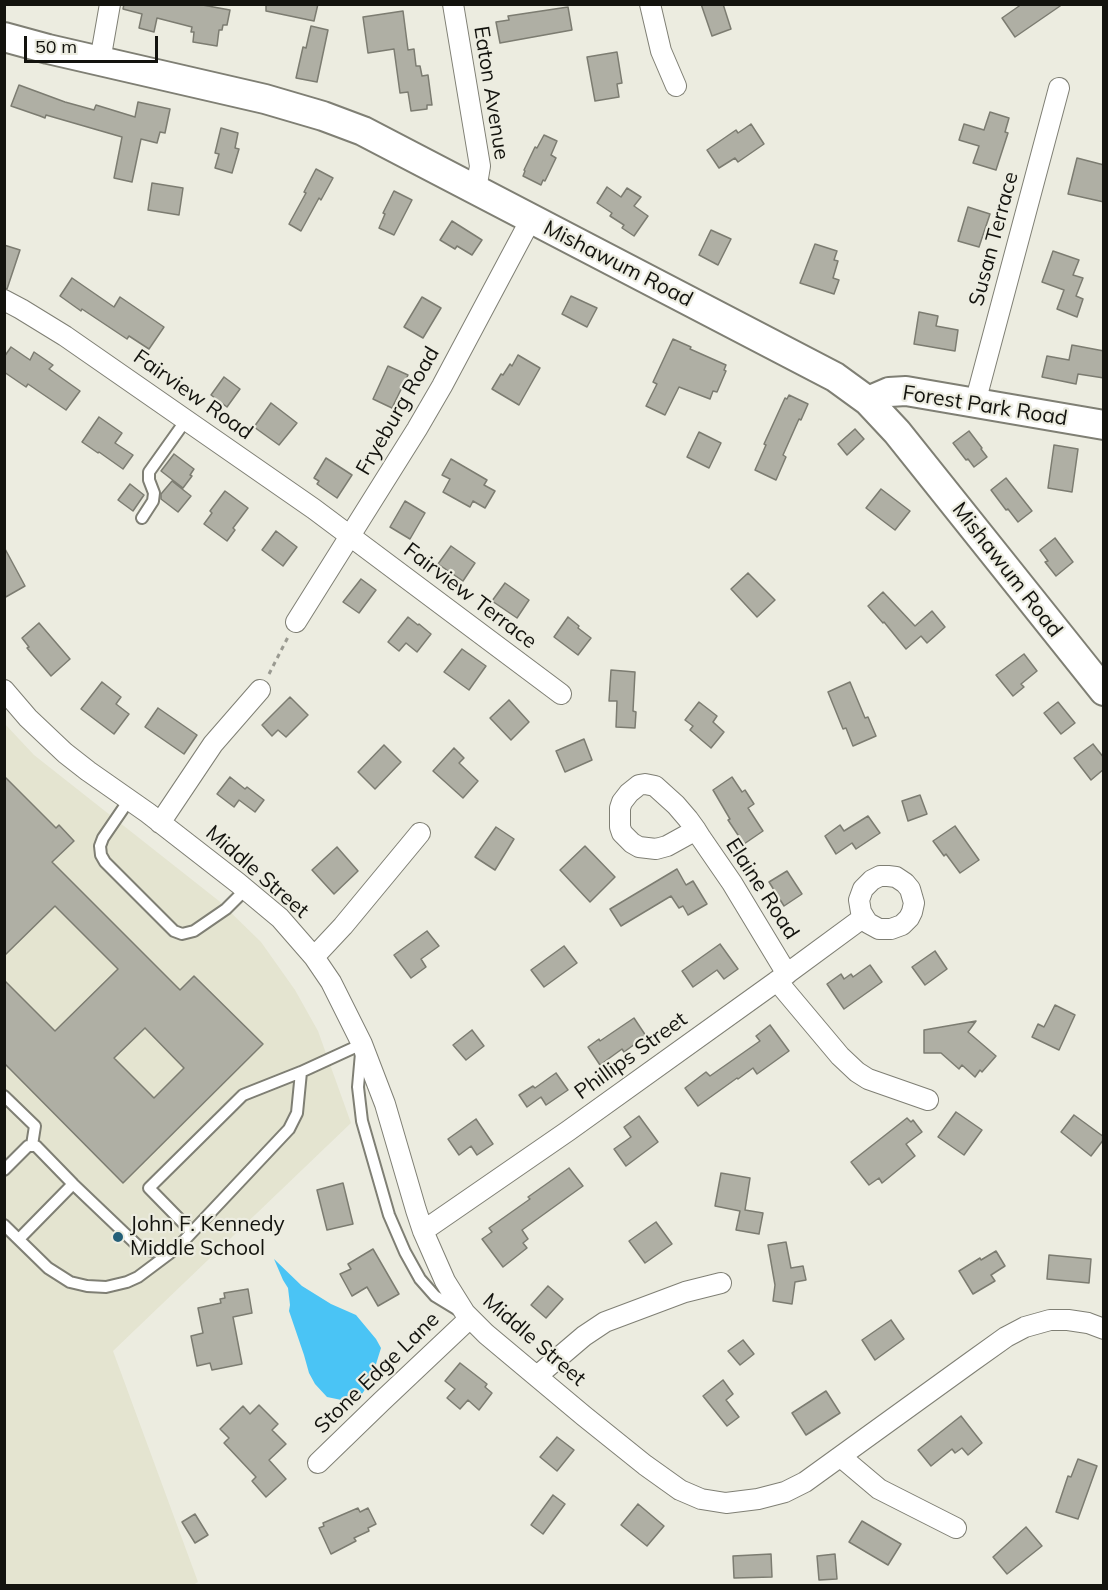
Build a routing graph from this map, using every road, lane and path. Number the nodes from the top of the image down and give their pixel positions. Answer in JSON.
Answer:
{"nodes":[{"id":1,"x":110,"y":4,"type":"edge"},
{"id":2,"x":453,"y":4,"type":"edge"},
{"id":3,"x":651,"y":4,"type":"edge"},
{"id":4,"x":4,"y":37,"type":"edge"},
{"id":5,"x":100,"y":61,"type":"junction"},
{"id":6,"x":676,"y":86,"type":"dead end"},
{"id":7,"x":1059,"y":88,"type":"dead end"},
{"id":8,"x":473,"y":188,"type":"junction"},
{"id":9,"x":531,"y":219,"type":"junction"},
{"id":10,"x":4,"y":300,"type":"edge"},
{"id":11,"x":868,"y":402,"type":"junction"},
{"id":12,"x":975,"y":403,"type":"junction"},
{"id":13,"x":186,"y":420,"type":"junction"},
{"id":14,"x":1104,"y":425,"type":"edge"},
{"id":15,"x":142,"y":518,"type":"dead end"},
{"id":16,"x":351,"y":536,"type":"junction"},
{"id":17,"x":296,"y":622,"type":"joint"},
{"id":18,"x":4,"y":690,"type":"edge"},
{"id":19,"x":260,"y":690,"type":"joint"},
{"id":20,"x":1104,"y":691,"type":"edge"},
{"id":21,"x":561,"y":694,"type":"dead end"},
{"id":22,"x":129,"y":800,"type":"junction"},
{"id":23,"x":160,"y":823,"type":"junction"},
{"id":24,"x":696,"y":830,"type":"dead end"},
{"id":25,"x":420,"y":833,"type":"dead end"},
{"id":26,"x":245,"y":890,"type":"junction"},
{"id":27,"x":864,"y":917,"type":"dead end"},
{"id":28,"x":314,"y":957,"type":"junction"},
{"id":29,"x":782,"y":977,"type":"junction"},
{"id":30,"x":362,"y":1044,"type":"junction"},
{"id":31,"x":301,"y":1071,"type":"junction"},
{"id":32,"x":4,"y":1096,"type":"edge"},
{"id":33,"x":928,"y":1100,"type":"dead end"},
{"id":34,"x":32,"y":1145,"type":"junction"},
{"id":35,"x":4,"y":1170,"type":"edge"},
{"id":36,"x":73,"y":1184,"type":"junction"},
{"id":37,"x":4,"y":1225,"type":"edge"},
{"id":38,"x":423,"y":1231,"type":"junction"},
{"id":39,"x":192,"y":1232,"type":"junction"},
{"id":40,"x":19,"y":1239,"type":"junction"},
{"id":41,"x":178,"y":1247,"type":"junction"},
{"id":42,"x":721,"y":1283,"type":"dead end"},
{"id":43,"x":470,"y":1318,"type":"junction"},
{"id":44,"x":1104,"y":1329,"type":"edge"},
{"id":45,"x":537,"y":1376,"type":"junction"},
{"id":46,"x":841,"y":1457,"type":"junction"},
{"id":47,"x":318,"y":1463,"type":"dead end"},
{"id":48,"x":956,"y":1528,"type":"dead end"}],
"edges":[{"from":1,"to":5,"type":"street"},
{"from":2,"to":8,"type":"street","name":"Eaton Avenue"},
{"from":3,"to":6,"type":"street"},
{"from":4,"to":5,"type":"main road","name":"Mishawum Road"},
{"from":5,"to":8,"type":"main road","name":"Mishawum Road"},
{"from":7,"to":12,"type":"street","name":"Susan Terrace"},
{"from":8,"to":9,"type":"main road","name":"Mishawum Road"},
{"from":9,"to":11,"type":"main road","name":"Mishawum Road"},
{"from":9,"to":16,"type":"street","name":"Fryeburg Road"},
{"from":10,"to":13,"type":"street","name":"Fairview Road"},
{"from":11,"to":12,"type":"main road","name":"Forest Park Road"},
{"from":11,"to":20,"type":"main road","name":"Mishawum Road"},
{"from":12,"to":14,"type":"main road","name":"Forest Park Road"},
{"from":13,"to":15,"type":"lane"},
{"from":13,"to":16,"type":"street","name":"Fairview Road"},
{"from":16,"to":17,"type":"street","name":"Fryeburg Road"},
{"from":16,"to":21,"type":"street","name":"Fairview Terrace"},
{"from":17,"to":19,"type":"path"},
{"from":18,"to":22,"type":"street","name":"Middle Street"},
{"from":19,"to":23,"type":"street"},
{"from":22,"to":23,"type":"street","name":"Middle Street"},
{"from":22,"to":26,"type":"lane"},
{"from":23,"to":26,"type":"street","name":"Middle Street"},
{"from":24,"to":29,"type":"street","name":"Elaine Road"},
{"from":25,"to":28,"type":"street"},
{"from":26,"to":28,"type":"street","name":"Middle Street"},
{"from":27,"to":29,"type":"street","name":"Phillips Street"},
{"from":28,"to":30,"type":"street","name":"Middle Street"},
{"from":29,"to":33,"type":"street","name":"Elaine Road"},
{"from":29,"to":38,"type":"street","name":"Phillips Street"},
{"from":30,"to":31,"type":"lane"},
{"from":30,"to":38,"type":"street","name":"Middle Street"},
{"from":30,"to":43,"type":"lane"},
{"from":31,"to":39,"type":"lane"},
{"from":31,"to":39,"type":"lane"},
{"from":32,"to":34,"type":"lane"},
{"from":34,"to":35,"type":"lane"},
{"from":34,"to":36,"type":"lane"},
{"from":36,"to":40,"type":"lane"},
{"from":36,"to":41,"type":"lane"},
{"from":37,"to":40,"type":"lane"},
{"from":38,"to":43,"type":"street","name":"Middle Street"},
{"from":39,"to":41,"type":"lane"},
{"from":40,"to":41,"type":"lane"},
{"from":42,"to":45,"type":"street"},
{"from":43,"to":45,"type":"street","name":"Middle Street"},
{"from":43,"to":47,"type":"street","name":"Stone Edge Lane"},
{"from":44,"to":46,"type":"street","name":"Middle Street"},
{"from":45,"to":46,"type":"street","name":"Middle Street"},
{"from":46,"to":48,"type":"street"}]}
